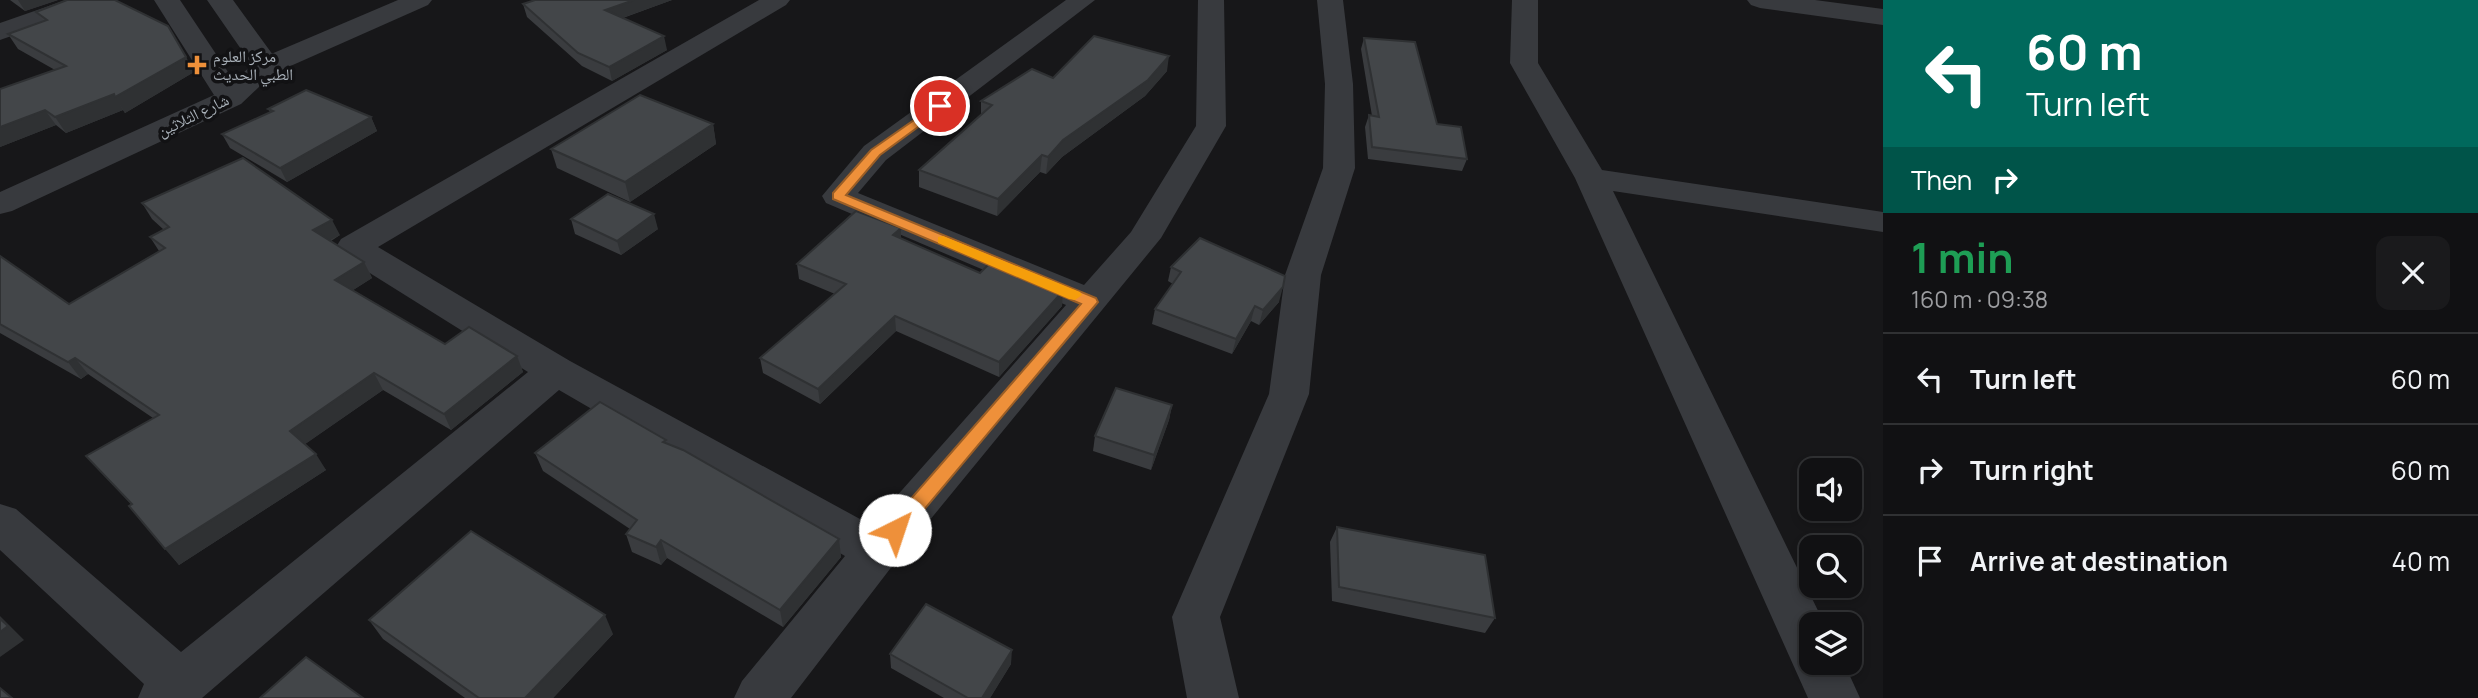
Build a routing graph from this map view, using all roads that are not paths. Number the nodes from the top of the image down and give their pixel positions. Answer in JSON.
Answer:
{"nodes":[{"id":1,"x":90,"y":0,"type":"edge"},
{"id":2,"x":167,"y":0,"type":"edge"},
{"id":3,"x":220,"y":0,"type":"edge"},
{"id":4,"x":419,"y":0,"type":"edge"},
{"id":5,"x":777,"y":0,"type":"edge"},
{"id":6,"x":1082,"y":0,"type":"edge"},
{"id":7,"x":1211,"y":0,"type":"edge"},
{"id":8,"x":1330,"y":0,"type":"edge"},
{"id":9,"x":1525,"y":0,"type":"edge"},
{"id":10,"x":1760,"y":0,"type":"edge"},
{"id":11,"x":1883,"y":16,"type":"edge"},
{"id":12,"x":0,"y":32,"type":"edge"},
{"id":13,"x":267,"y":66,"type":"junction"},
{"id":14,"x":223,"y":88,"type":"junction"},
{"id":15,"x":0,"y":178,"type":"edge"},
{"id":16,"x":1591,"y":178,"type":"junction"},
{"id":17,"x":0,"y":204,"type":"edge"},
{"id":18,"x":1883,"y":222,"type":"edge"},
{"id":19,"x":1091,"y":302,"type":"junction"},
{"id":20,"x":556,"y":371,"type":"junction"},
{"id":21,"x":0,"y":522,"type":"edge"},
{"id":22,"x":877,"y":551,"type":"junction"},
{"id":23,"x":1799,"y":623,"type":"edge"},
{"id":24,"x":1823,"y":675,"type":"edge"},
{"id":25,"x":173,"y":691,"type":"edge"},
{"id":26,"x":760,"y":698,"type":"edge"},
{"id":27,"x":1213,"y":698,"type":"edge"},
{"id":28,"x":1834,"y":698,"type":"edge"}],
"edges":[{"from":1,"to":12,"type":"street"},
{"from":2,"to":14,"type":"street"},
{"from":3,"to":13,"type":"street"},
{"from":4,"to":13,"type":"street","name":"شارع الثلاثين"},
{"from":5,"to":20,"type":"street"},
{"from":6,"to":19,"type":"street"},
{"from":7,"to":19,"type":"street"},
{"from":8,"to":27,"type":"street"},
{"from":9,"to":16,"type":"street"},
{"from":10,"to":11,"type":"street"},
{"from":13,"to":14,"type":"street","name":"شارع الثلاثين"},
{"from":14,"to":15,"type":"street","name":"شارع الثلاثين"},
{"from":14,"to":17,"type":"street","name":"شارع الثلاثين"},
{"from":16,"to":18,"type":"street"},
{"from":16,"to":23,"type":"street"},
{"from":19,"to":22,"type":"street"},
{"from":20,"to":22,"type":"street"},
{"from":20,"to":25,"type":"street"},
{"from":21,"to":25,"type":"street"},
{"from":22,"to":26,"type":"street"},
{"from":24,"to":28,"type":"street"}]}
